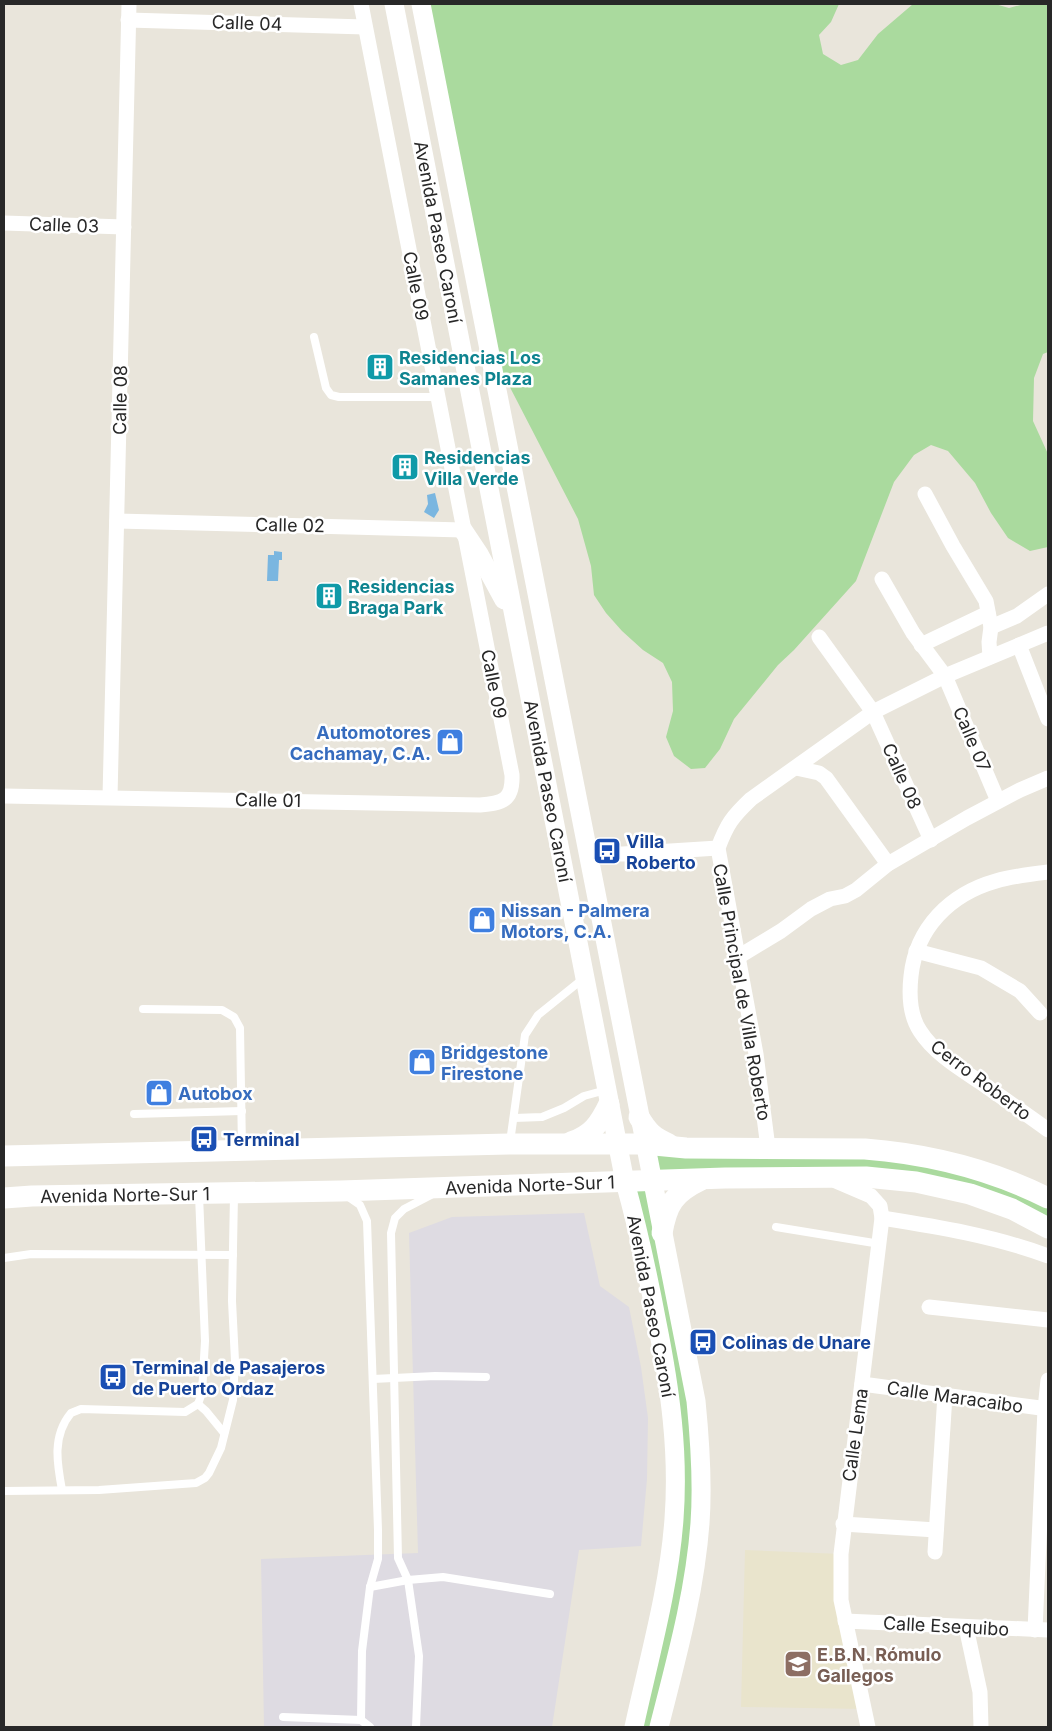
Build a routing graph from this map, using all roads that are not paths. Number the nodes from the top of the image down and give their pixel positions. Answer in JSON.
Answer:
{"nodes":[{"id":1,"x":129,"y":4,"type":"edge"},
{"id":2,"x":360,"y":4,"type":"edge"},
{"id":3,"x":394,"y":4,"type":"edge"},
{"id":4,"x":421,"y":4,"type":"edge"},
{"id":5,"x":128,"y":20,"type":"junction"},
{"id":6,"x":365,"y":26,"type":"junction"},
{"id":7,"x":4,"y":223,"type":"edge"},
{"id":8,"x":124,"y":227,"type":"junction"},
{"id":9,"x":314,"y":337,"type":"dead end"},
{"id":10,"x":437,"y":397,"type":"junction"},
{"id":11,"x":925,"y":494,"type":"dead end"},
{"id":12,"x":117,"y":521,"type":"junction"},
{"id":13,"x":463,"y":530,"type":"junction"},
{"id":14,"x":882,"y":579,"type":"dead end"},
{"id":15,"x":1048,"y":594,"type":"edge"},
{"id":16,"x":514,"y":618,"type":"junction"},
{"id":17,"x":990,"y":620,"type":"junction"},
{"id":18,"x":1048,"y":633,"type":"edge"},
{"id":19,"x":818,"y":637,"type":"dead end"},
{"id":20,"x":921,"y":645,"type":"junction"},
{"id":21,"x":1019,"y":645,"type":"junction"},
{"id":22,"x":990,"y":657,"type":"junction"},
{"id":23,"x":945,"y":676,"type":"junction"},
{"id":24,"x":873,"y":712,"type":"junction"},
{"id":25,"x":1048,"y":718,"type":"edge"},
{"id":26,"x":796,"y":768,"type":"junction"},
{"id":27,"x":512,"y":775,"type":"joint"},
{"id":28,"x":1048,"y":778,"type":"edge"},
{"id":29,"x":4,"y":796,"type":"edge"},
{"id":30,"x":110,"y":797,"type":"junction"},
{"id":31,"x":998,"y":801,"type":"junction"},
{"id":32,"x":931,"y":840,"type":"junction"},
{"id":33,"x":718,"y":848,"type":"junction"},
{"id":34,"x":587,"y":854,"type":"junction"},
{"id":35,"x":888,"y":864,"type":"junction"},
{"id":36,"x":1048,"y":872,"type":"edge"},
{"id":37,"x":916,"y":951,"type":"junction"},
{"id":38,"x":738,"y":957,"type":"junction"},
{"id":39,"x":585,"y":976,"type":"junction"},
{"id":40,"x":143,"y":1009,"type":"dead end"},
{"id":41,"x":1040,"y":1013,"type":"dead end"},
{"id":42,"x":608,"y":1096,"type":"junction"},
{"id":43,"x":242,"y":1111,"type":"junction"},
{"id":44,"x":134,"y":1114,"type":"dead end"},
{"id":45,"x":639,"y":1117,"type":"junction"},
{"id":46,"x":514,"y":1118,"type":"junction"},
{"id":47,"x":1048,"y":1130,"type":"edge"},
{"id":48,"x":509,"y":1144,"type":"junction"},
{"id":49,"x":566,"y":1144,"type":"junction"},
{"id":50,"x":617,"y":1144,"type":"junction"},
{"id":51,"x":644,"y":1144,"type":"junction"},
{"id":52,"x":686,"y":1148,"type":"junction"},
{"id":53,"x":768,"y":1148,"type":"junction"},
{"id":54,"x":242,"y":1149,"type":"junction"},
{"id":55,"x":4,"y":1156,"type":"edge"},
{"id":56,"x":822,"y":1176,"type":"junction"},
{"id":57,"x":703,"y":1179,"type":"junction"},
{"id":58,"x":652,"y":1181,"type":"junction"},
{"id":59,"x":624,"y":1182,"type":"junction"},
{"id":60,"x":453,"y":1187,"type":"junction"},
{"id":61,"x":341,"y":1191,"type":"junction"},
{"id":62,"x":199,"y":1193,"type":"junction"},
{"id":63,"x":234,"y":1193,"type":"junction"},
{"id":64,"x":4,"y":1198,"type":"edge"},
{"id":65,"x":1048,"y":1198,"type":"edge"},
{"id":66,"x":882,"y":1218,"type":"junction"},
{"id":67,"x":776,"y":1227,"type":"dead end"},
{"id":68,"x":1048,"y":1228,"type":"edge"},
{"id":69,"x":662,"y":1233,"type":"junction"},
{"id":70,"x":880,"y":1244,"type":"junction"},
{"id":71,"x":202,"y":1254,"type":"junction"},
{"id":72,"x":233,"y":1255,"type":"junction"},
{"id":73,"x":1048,"y":1256,"type":"edge"},
{"id":74,"x":4,"y":1258,"type":"edge"},
{"id":75,"x":929,"y":1307,"type":"dead end"},
{"id":76,"x":1048,"y":1320,"type":"edge"},
{"id":77,"x":486,"y":1377,"type":"dead end"},
{"id":78,"x":394,"y":1378,"type":"junction"},
{"id":79,"x":373,"y":1379,"type":"junction"},
{"id":80,"x":1048,"y":1380,"type":"edge"},
{"id":81,"x":862,"y":1384,"type":"junction"},
{"id":82,"x":945,"y":1395,"type":"junction"},
{"id":83,"x":198,"y":1404,"type":"junction"},
{"id":84,"x":1046,"y":1409,"type":"edge"},
{"id":85,"x":224,"y":1433,"type":"junction"},
{"id":86,"x":62,"y":1490,"type":"junction"},
{"id":87,"x":4,"y":1491,"type":"edge"},
{"id":88,"x":844,"y":1524,"type":"junction"},
{"id":89,"x":936,"y":1530,"type":"junction"},
{"id":90,"x":935,"y":1552,"type":"dead end"},
{"id":91,"x":408,"y":1580,"type":"junction"},
{"id":92,"x":370,"y":1587,"type":"junction"},
{"id":93,"x":550,"y":1594,"type":"dead end"},
{"id":94,"x":845,"y":1621,"type":"junction"},
{"id":95,"x":966,"y":1627,"type":"junction"},
{"id":96,"x":1041,"y":1630,"type":"edge"},
{"id":97,"x":283,"y":1716,"type":"dead end"},
{"id":98,"x":361,"y":1720,"type":"junction"},
{"id":99,"x":370,"y":1727,"type":"edge"},
{"id":100,"x":416,"y":1727,"type":"edge"},
{"id":101,"x":634,"y":1727,"type":"edge"},
{"id":102,"x":660,"y":1727,"type":"edge"},
{"id":103,"x":868,"y":1727,"type":"edge"},
{"id":104,"x":980,"y":1727,"type":"edge"}],
"edges":[{"from":1,"to":5,"type":"street","name":"Calle 08"},
{"from":2,"to":6,"type":"street","name":"Calle 09"},
{"from":3,"to":16,"type":"street","name":"Avenida Paseo Caroní"},
{"from":4,"to":34,"type":"street","name":"Avenida Paseo Caroní"},
{"from":5,"to":6,"type":"street","name":"Calle 04"},
{"from":5,"to":8,"type":"street","name":"Calle 08"},
{"from":6,"to":10,"type":"street","name":"Calle 09"},
{"from":7,"to":8,"type":"street","name":"Calle 03"},
{"from":8,"to":12,"type":"street","name":"Calle 08"},
{"from":9,"to":10,"type":"lane"},
{"from":10,"to":13,"type":"street","name":"Calle 09"},
{"from":11,"to":17,"type":"street"},
{"from":12,"to":13,"type":"street","name":"Calle 02"},
{"from":12,"to":30,"type":"street","name":"Calle 08"},
{"from":13,"to":16,"type":"street"},
{"from":13,"to":27,"type":"street","name":"Calle 09"},
{"from":14,"to":20,"type":"street","name":"Calle 07"},
{"from":15,"to":17,"type":"street"},
{"from":16,"to":39,"type":"street","name":"Avenida Paseo Caroní"},
{"from":17,"to":20,"type":"street"},
{"from":17,"to":22,"type":"street"},
{"from":18,"to":21,"type":"street","name":"Calle Principal de Villa Roberto"},
{"from":19,"to":24,"type":"street","name":"Calle 08"},
{"from":20,"to":23,"type":"street","name":"Calle 07"},
{"from":21,"to":22,"type":"street","name":"Calle Principal de Villa Roberto"},
{"from":21,"to":25,"type":"street"},
{"from":22,"to":23,"type":"street","name":"Calle Principal de Villa Roberto"},
{"from":23,"to":24,"type":"street","name":"Calle Principal de Villa Roberto"},
{"from":23,"to":31,"type":"street","name":"Calle 07"},
{"from":24,"to":26,"type":"street","name":"Calle Principal de Villa Roberto"},
{"from":24,"to":32,"type":"street","name":"Calle 08"},
{"from":26,"to":33,"type":"street","name":"Calle Principal de Villa Roberto"},
{"from":26,"to":35,"type":"street"},
{"from":27,"to":30,"type":"street","name":"Calle 01"},
{"from":28,"to":31,"type":"street"},
{"from":29,"to":30,"type":"street","name":"Calle 01"},
{"from":31,"to":32,"type":"street"},
{"from":32,"to":35,"type":"street"},
{"from":33,"to":34,"type":"street"},
{"from":33,"to":38,"type":"street","name":"Calle Principal de Villa Roberto"},
{"from":34,"to":45,"type":"street","name":"Avenida Paseo Caroní"},
{"from":35,"to":38,"type":"street"},
{"from":36,"to":37,"type":"street","name":"Cerro Roberto"},
{"from":37,"to":41,"type":"street"},
{"from":37,"to":47,"type":"street","name":"Cerro Roberto"},
{"from":38,"to":53,"type":"street","name":"Calle Principal de Villa Roberto"},
{"from":39,"to":42,"type":"street","name":"Avenida Paseo Caroní"},
{"from":39,"to":46,"type":"lane"},
{"from":40,"to":43,"type":"lane"},
{"from":42,"to":46,"type":"lane"},
{"from":42,"to":49,"type":"main road"},
{"from":42,"to":50,"type":"street","name":"Avenida Paseo Caroní"},
{"from":43,"to":44,"type":"lane"},
{"from":43,"to":54,"type":"lane"},
{"from":45,"to":51,"type":"street","name":"Avenida Paseo Caroní"},
{"from":45,"to":52,"type":"main road"},
{"from":46,"to":48,"type":"lane"},
{"from":48,"to":49,"type":"main road"},
{"from":48,"to":54,"type":"main road"},
{"from":49,"to":50,"type":"main road"},
{"from":50,"to":51,"type":"main road"},
{"from":50,"to":59,"type":"street","name":"Avenida Paseo Caroní"},
{"from":51,"to":52,"type":"main road"},
{"from":51,"to":58,"type":"street","name":"Avenida Paseo Caroní"},
{"from":52,"to":53,"type":"main road"},
{"from":53,"to":65,"type":"main road"},
{"from":54,"to":55,"type":"main road"},
{"from":56,"to":57,"type":"main road","name":"Avenida Norte-Sur 1"},
{"from":56,"to":66,"type":"street"},
{"from":56,"to":68,"type":"main road","name":"Avenida Norte-Sur 1"},
{"from":57,"to":58,"type":"main road","name":"Avenida Norte-Sur 1"},
{"from":57,"to":69,"type":"main road"},
{"from":58,"to":59,"type":"main road","name":"Avenida Norte-Sur 1"},
{"from":58,"to":69,"type":"street","name":"Avenida Paseo Caroní"},
{"from":59,"to":60,"type":"main road","name":"Avenida Norte-Sur 1"},
{"from":59,"to":101,"type":"street","name":"Avenida Paseo Caroní"},
{"from":60,"to":61,"type":"main road","name":"Avenida Norte-Sur 1"},
{"from":60,"to":78,"type":"lane"},
{"from":61,"to":63,"type":"main road","name":"Avenida Norte-Sur 1"},
{"from":61,"to":79,"type":"lane"},
{"from":62,"to":63,"type":"main road","name":"Avenida Norte-Sur 1"},
{"from":62,"to":64,"type":"main road","name":"Avenida Norte-Sur 1"},
{"from":62,"to":71,"type":"lane"},
{"from":63,"to":72,"type":"lane"},
{"from":66,"to":70,"type":"street","name":"Calle Lema"},
{"from":66,"to":73,"type":"street"},
{"from":67,"to":70,"type":"lane"},
{"from":69,"to":102,"type":"street","name":"Avenida Paseo Caroní"},
{"from":70,"to":81,"type":"street","name":"Calle Lema"},
{"from":71,"to":72,"type":"lane"},
{"from":71,"to":74,"type":"lane"},
{"from":71,"to":83,"type":"lane"},
{"from":72,"to":85,"type":"lane"},
{"from":75,"to":76,"type":"street"},
{"from":77,"to":78,"type":"lane"},
{"from":78,"to":79,"type":"lane"},
{"from":78,"to":91,"type":"lane"},
{"from":79,"to":92,"type":"lane"},
{"from":80,"to":84,"type":"street"},
{"from":81,"to":82,"type":"street","name":"Calle Maracaibo"},
{"from":81,"to":88,"type":"street","name":"Calle Lema"},
{"from":82,"to":84,"type":"street","name":"Calle Maracaibo"},
{"from":82,"to":89,"type":"street"},
{"from":83,"to":85,"type":"lane"},
{"from":83,"to":86,"type":"lane"},
{"from":84,"to":96,"type":"street"},
{"from":85,"to":86,"type":"lane"},
{"from":86,"to":87,"type":"lane"},
{"from":88,"to":89,"type":"street"},
{"from":88,"to":94,"type":"street","name":"Calle Lema"},
{"from":89,"to":90,"type":"street"},
{"from":91,"to":92,"type":"lane"},
{"from":91,"to":93,"type":"lane"},
{"from":91,"to":100,"type":"lane"},
{"from":92,"to":98,"type":"lane"},
{"from":94,"to":95,"type":"street","name":"Calle Esequibo"},
{"from":94,"to":103,"type":"street","name":"Calle Lema"},
{"from":95,"to":96,"type":"street","name":"Calle Esequibo"},
{"from":95,"to":104,"type":"street"},
{"from":97,"to":98,"type":"lane"},
{"from":98,"to":99,"type":"lane"}]}
